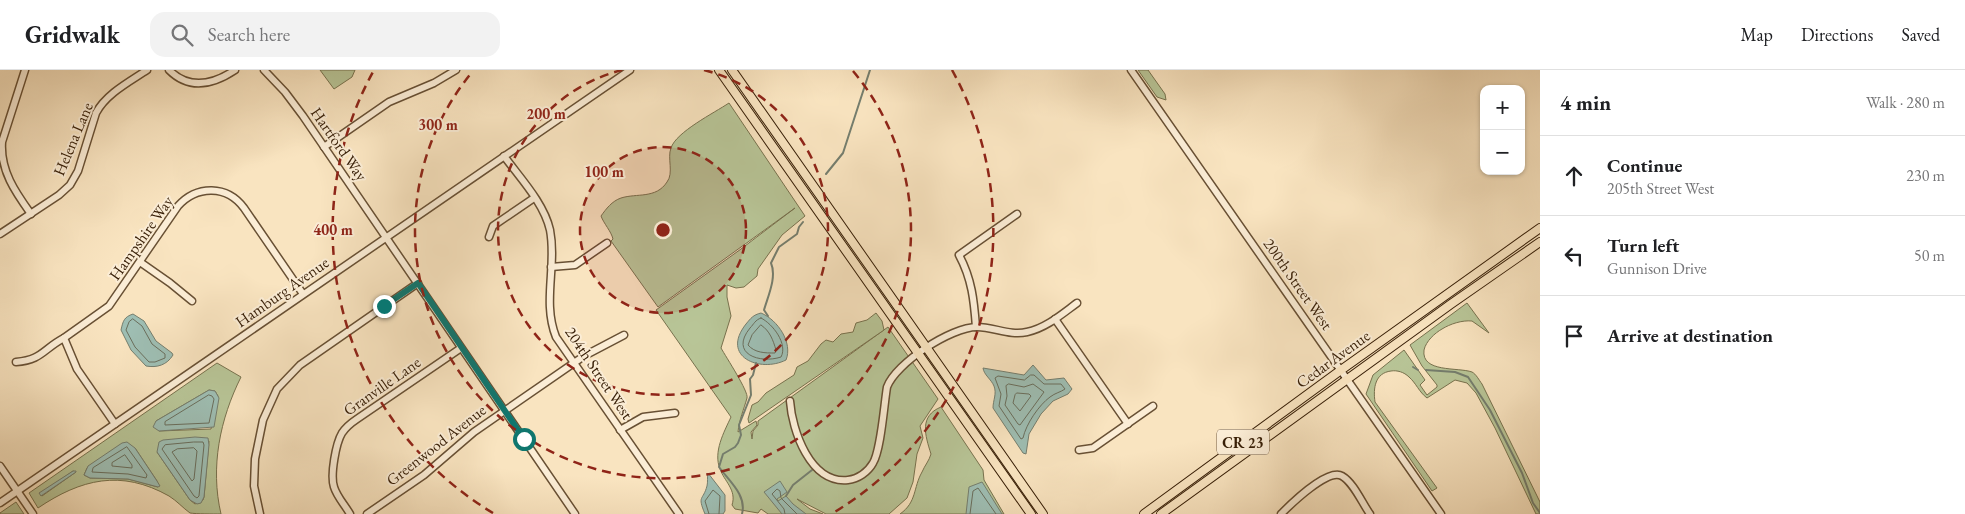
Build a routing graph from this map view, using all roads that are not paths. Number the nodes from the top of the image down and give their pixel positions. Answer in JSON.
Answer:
{"nodes":[{"id":1,"x":25,"y":70,"type":"edge"},
{"id":2,"x":147,"y":70,"type":"edge"},
{"id":3,"x":169,"y":70,"type":"edge"},
{"id":4,"x":235,"y":70,"type":"edge"},
{"id":5,"x":264,"y":70,"type":"edge"},
{"id":6,"x":454,"y":70,"type":"edge"},
{"id":7,"x":630,"y":70,"type":"edge"},
{"id":8,"x":719,"y":70,"type":"edge"},
{"id":9,"x":732,"y":70,"type":"edge"},
{"id":10,"x":1131,"y":70,"type":"edge"},
{"id":11,"x":324,"y":146,"type":"junction"},
{"id":12,"x":504,"y":156,"type":"junction"},
{"id":13,"x":534,"y":198,"type":"junction"},
{"id":14,"x":31,"y":214,"type":"junction"},
{"id":15,"x":1017,"y":214,"type":"dead end"},
{"id":16,"x":1540,"y":228,"type":"edge"},
{"id":17,"x":0,"y":234,"type":"edge"},
{"id":18,"x":386,"y":237,"type":"junction"},
{"id":19,"x":489,"y":237,"type":"dead end"},
{"id":20,"x":1540,"y":242,"type":"edge"},
{"id":21,"x":606,"y":243,"type":"dead end"},
{"id":22,"x":140,"y":262,"type":"junction"},
{"id":23,"x":551,"y":267,"type":"junction"},
{"id":24,"x":418,"y":283,"type":"junction"},
{"id":25,"x":303,"y":294,"type":"junction"},
{"id":26,"x":192,"y":301,"type":"dead end"},
{"id":27,"x":1077,"y":303,"type":"dead end"},
{"id":28,"x":1055,"y":319,"type":"junction"},
{"id":29,"x":976,"y":327,"type":"junction"},
{"id":30,"x":624,"y":335,"type":"dead end"},
{"id":31,"x":64,"y":338,"type":"junction"},
{"id":32,"x":461,"y":348,"type":"junction"},
{"id":33,"x":927,"y":349,"type":"junction"},
{"id":34,"x":919,"y":354,"type":"junction"},
{"id":35,"x":16,"y":362,"type":"dead end"},
{"id":36,"x":573,"y":363,"type":"junction"},
{"id":37,"x":1341,"y":370,"type":"junction"},
{"id":38,"x":1348,"y":380,"type":"junction"},
{"id":39,"x":790,"y":401,"type":"dead end"},
{"id":40,"x":1153,"y":406,"type":"dead end"},
{"id":41,"x":504,"y":411,"type":"junction"},
{"id":42,"x":675,"y":413,"type":"dead end"},
{"id":43,"x":115,"y":424,"type":"junction"},
{"id":44,"x":1128,"y":424,"type":"junction"},
{"id":45,"x":620,"y":430,"type":"junction"},
{"id":46,"x":1079,"y":450,"type":"dead end"},
{"id":47,"x":0,"y":466,"type":"edge"},
{"id":48,"x":17,"y":491,"type":"junction"},
{"id":49,"x":0,"y":503,"type":"edge"},
{"id":50,"x":678,"y":513,"type":"edge"},
{"id":51,"x":34,"y":514,"type":"edge"},
{"id":52,"x":260,"y":514,"type":"edge"},
{"id":53,"x":350,"y":514,"type":"edge"},
{"id":54,"x":367,"y":514,"type":"edge"},
{"id":55,"x":574,"y":514,"type":"edge"},
{"id":56,"x":1032,"y":514,"type":"edge"},
{"id":57,"x":1043,"y":514,"type":"edge"},
{"id":58,"x":1144,"y":514,"type":"edge"},
{"id":59,"x":1161,"y":514,"type":"edge"},
{"id":60,"x":1281,"y":514,"type":"edge"},
{"id":61,"x":1370,"y":514,"type":"edge"},
{"id":62,"x":1441,"y":514,"type":"edge"}],
"edges":[{"from":1,"to":14,"type":"street"},
{"from":2,"to":14,"type":"street","name":"Helena Lane"},
{"from":3,"to":4,"type":"street"},
{"from":5,"to":11,"type":"street","name":"Hartford Way"},
{"from":6,"to":11,"type":"street"},
{"from":7,"to":12,"type":"street","name":"Hamburg Avenue"},
{"from":8,"to":34,"type":"main road"},
{"from":9,"to":33,"type":"main road"},
{"from":10,"to":37,"type":"street","name":"200th Street West"},
{"from":11,"to":18,"type":"street","name":"Hartford Way"},
{"from":12,"to":13,"type":"street","name":"204th Street West"},
{"from":12,"to":18,"type":"street","name":"Hamburg Avenue"},
{"from":13,"to":19,"type":"street"},
{"from":13,"to":23,"type":"street","name":"204th Street West"},
{"from":14,"to":17,"type":"street","name":"Helena Lane"},
{"from":15,"to":29,"type":"street"},
{"from":16,"to":37,"type":"main road","name":"Cedar Avenue","number":"CR 23"},
{"from":18,"to":24,"type":"street","name":"Hartford Way"},
{"from":18,"to":25,"type":"street","name":"Hamburg Avenue"},
{"from":20,"to":38,"type":"main road","name":"Cedar Avenue","number":"CR 23"},
{"from":21,"to":23,"type":"street"},
{"from":22,"to":25,"type":"street","name":"Hampshire Way"},
{"from":22,"to":26,"type":"street"},
{"from":22,"to":31,"type":"street","name":"Hampshire Way"},
{"from":23,"to":36,"type":"street","name":"204th Street West"},
{"from":24,"to":32,"type":"street","name":"Hartford Way"},
{"from":24,"to":52,"type":"street"},
{"from":25,"to":43,"type":"street","name":"Hamburg Avenue"},
{"from":27,"to":28,"type":"street"},
{"from":28,"to":29,"type":"street"},
{"from":28,"to":44,"type":"street"},
{"from":29,"to":33,"type":"street"},
{"from":30,"to":36,"type":"street","name":"Greenwood Avenue"},
{"from":31,"to":35,"type":"street","name":"Hampshire Way"},
{"from":31,"to":43,"type":"street"},
{"from":32,"to":41,"type":"street","name":"Hartford Way"},
{"from":32,"to":53,"type":"street","name":"Granville Lane"},
{"from":33,"to":34,"type":"street"},
{"from":33,"to":57,"type":"main road"},
{"from":34,"to":39,"type":"street"},
{"from":34,"to":56,"type":"main road"},
{"from":36,"to":41,"type":"street","name":"Greenwood Avenue"},
{"from":36,"to":45,"type":"street","name":"204th Street West"},
{"from":37,"to":38,"type":"street","name":"200th Street West"},
{"from":37,"to":58,"type":"main road","name":"Cedar Avenue","number":"CR 23"},
{"from":38,"to":59,"type":"main road","name":"Cedar Avenue","number":"CR 23"},
{"from":38,"to":62,"type":"street","name":"200th Street West"},
{"from":40,"to":44,"type":"street"},
{"from":41,"to":54,"type":"street","name":"Greenwood Avenue"},
{"from":41,"to":55,"type":"street","name":"Hartford Way"},
{"from":42,"to":45,"type":"street"},
{"from":43,"to":48,"type":"street","name":"Hamburg Avenue"},
{"from":44,"to":46,"type":"street"},
{"from":45,"to":50,"type":"street","name":"204th Street West"},
{"from":47,"to":48,"type":"street"},
{"from":48,"to":49,"type":"street","name":"Hamburg Avenue"},
{"from":48,"to":51,"type":"street"},
{"from":60,"to":61,"type":"street"}]}
